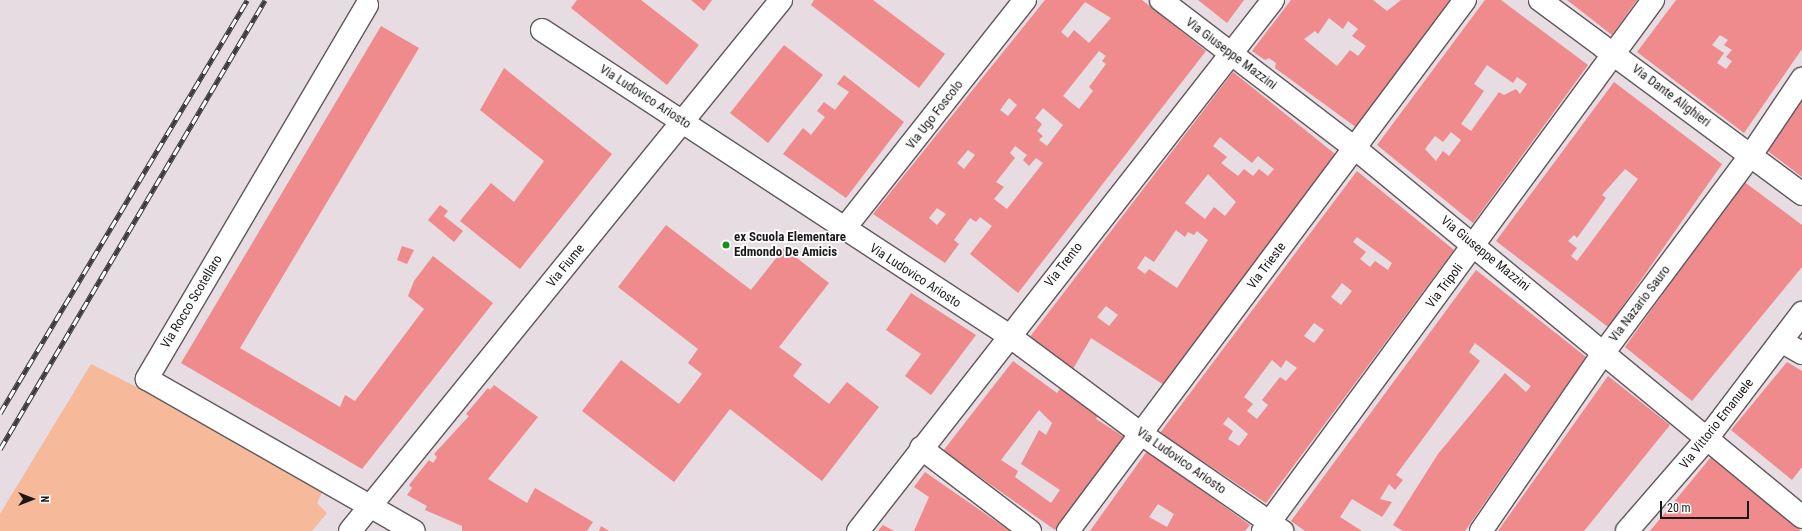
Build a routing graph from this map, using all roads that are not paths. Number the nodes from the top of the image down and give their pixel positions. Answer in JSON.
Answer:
{"nodes":[{"id":1,"x":781,"y":0,"type":"edge"},
{"id":2,"x":1025,"y":0,"type":"edge"},
{"id":3,"x":1161,"y":0,"type":"edge"},
{"id":4,"x":1272,"y":0,"type":"edge"},
{"id":5,"x":1465,"y":0,"type":"edge"},
{"id":6,"x":1540,"y":0,"type":"edge"},
{"id":7,"x":1653,"y":0,"type":"edge"},
{"id":8,"x":367,"y":5,"type":"dead end"},
{"id":9,"x":542,"y":30,"type":"dead end"},
{"id":10,"x":1231,"y":54,"type":"junction"},
{"id":11,"x":1614,"y":54,"type":"junction"},
{"id":12,"x":1802,"y":79,"type":"edge"},
{"id":13,"x":684,"y":122,"type":"junction"},
{"id":14,"x":1356,"y":149,"type":"junction"},
{"id":15,"x":1751,"y":156,"type":"junction"},
{"id":16,"x":1802,"y":194,"type":"edge"},
{"id":17,"x":844,"y":229,"type":"junction"},
{"id":18,"x":1475,"y":246,"type":"junction"},
{"id":19,"x":1802,"y":313,"type":"edge"},
{"id":20,"x":1008,"y":335,"type":"junction"},
{"id":21,"x":1781,"y":341,"type":"junction"},
{"id":22,"x":1604,"y":352,"type":"junction"},
{"id":23,"x":1802,"y":353,"type":"edge"},
{"id":24,"x":1140,"y":433,"type":"junction"},
{"id":25,"x":1706,"y":441,"type":"junction"},
{"id":26,"x":921,"y":448,"type":"junction"},
{"id":27,"x":369,"y":506,"type":"junction"},
{"id":28,"x":1802,"y":518,"type":"edge"},
{"id":29,"x":1272,"y":528,"type":"edge"},
{"id":30,"x":350,"y":531,"type":"edge"},
{"id":31,"x":414,"y":531,"type":"edge"},
{"id":32,"x":858,"y":531,"type":"edge"},
{"id":33,"x":1030,"y":531,"type":"edge"},
{"id":34,"x":1068,"y":531,"type":"edge"},
{"id":35,"x":1481,"y":531,"type":"edge"},
{"id":36,"x":1627,"y":531,"type":"edge"}],
"edges":[{"from":1,"to":13,"type":"street","name":"Via Fiume"},
{"from":2,"to":17,"type":"street","name":"Via Ugo Foscolo"},
{"from":3,"to":10,"type":"street","name":"Via Giuseppe Mazzini"},
{"from":4,"to":10,"type":"street","name":"Via Trento"},
{"from":5,"to":14,"type":"street","name":"Via Trieste"},
{"from":6,"to":11,"type":"street","name":"Via Dante Alighieri"},
{"from":7,"to":11,"type":"street","name":"Via Tripoli"},
{"from":8,"to":27,"type":"street","name":"Via Rocco Scotellaro"},
{"from":9,"to":13,"type":"street","name":"Via Ludovico Ariosto"},
{"from":10,"to":14,"type":"street","name":"Via Giuseppe Mazzini"},
{"from":10,"to":20,"type":"street","name":"Via Trento"},
{"from":11,"to":15,"type":"street","name":"Via Dante Alighieri"},
{"from":11,"to":18,"type":"street","name":"Via Tripoli"},
{"from":12,"to":15,"type":"street","name":"Via Nazario Sauro"},
{"from":13,"to":17,"type":"street","name":"Via Ludovico Ariosto"},
{"from":13,"to":27,"type":"street","name":"Via Fiume"},
{"from":14,"to":18,"type":"street","name":"Via Giuseppe Mazzini"},
{"from":14,"to":24,"type":"street","name":"Via Trieste"},
{"from":15,"to":16,"type":"street","name":"Via Dante Alighieri"},
{"from":15,"to":22,"type":"street","name":"Via Nazario Sauro"},
{"from":17,"to":20,"type":"street","name":"Via Ludovico Ariosto"},
{"from":18,"to":22,"type":"street","name":"Via Giuseppe Mazzini"},
{"from":18,"to":29,"type":"street","name":"Via Tripoli"},
{"from":19,"to":21,"type":"street","name":"Via Vittorio Emanuele"},
{"from":20,"to":24,"type":"street","name":"Via Ludovico Ariosto"},
{"from":20,"to":26,"type":"street","name":"Via Trento"},
{"from":21,"to":23,"type":"street"},
{"from":21,"to":25,"type":"street","name":"Via Vittorio Emanuele"},
{"from":22,"to":25,"type":"street","name":"Via Giuseppe Mazzini"},
{"from":22,"to":35,"type":"street","name":"Via Nazario Sauro"},
{"from":24,"to":29,"type":"street","name":"Via Ludovico Ariosto"},
{"from":24,"to":34,"type":"street","name":"Via Trieste"},
{"from":25,"to":28,"type":"street","name":"Via Giuseppe Mazzini"},
{"from":25,"to":36,"type":"street","name":"Via Vittorio Emanuele"},
{"from":26,"to":32,"type":"street","name":"Via Trento"},
{"from":26,"to":33,"type":"street"},
{"from":27,"to":30,"type":"street","name":"Via Fiume"},
{"from":27,"to":31,"type":"street"}]}
